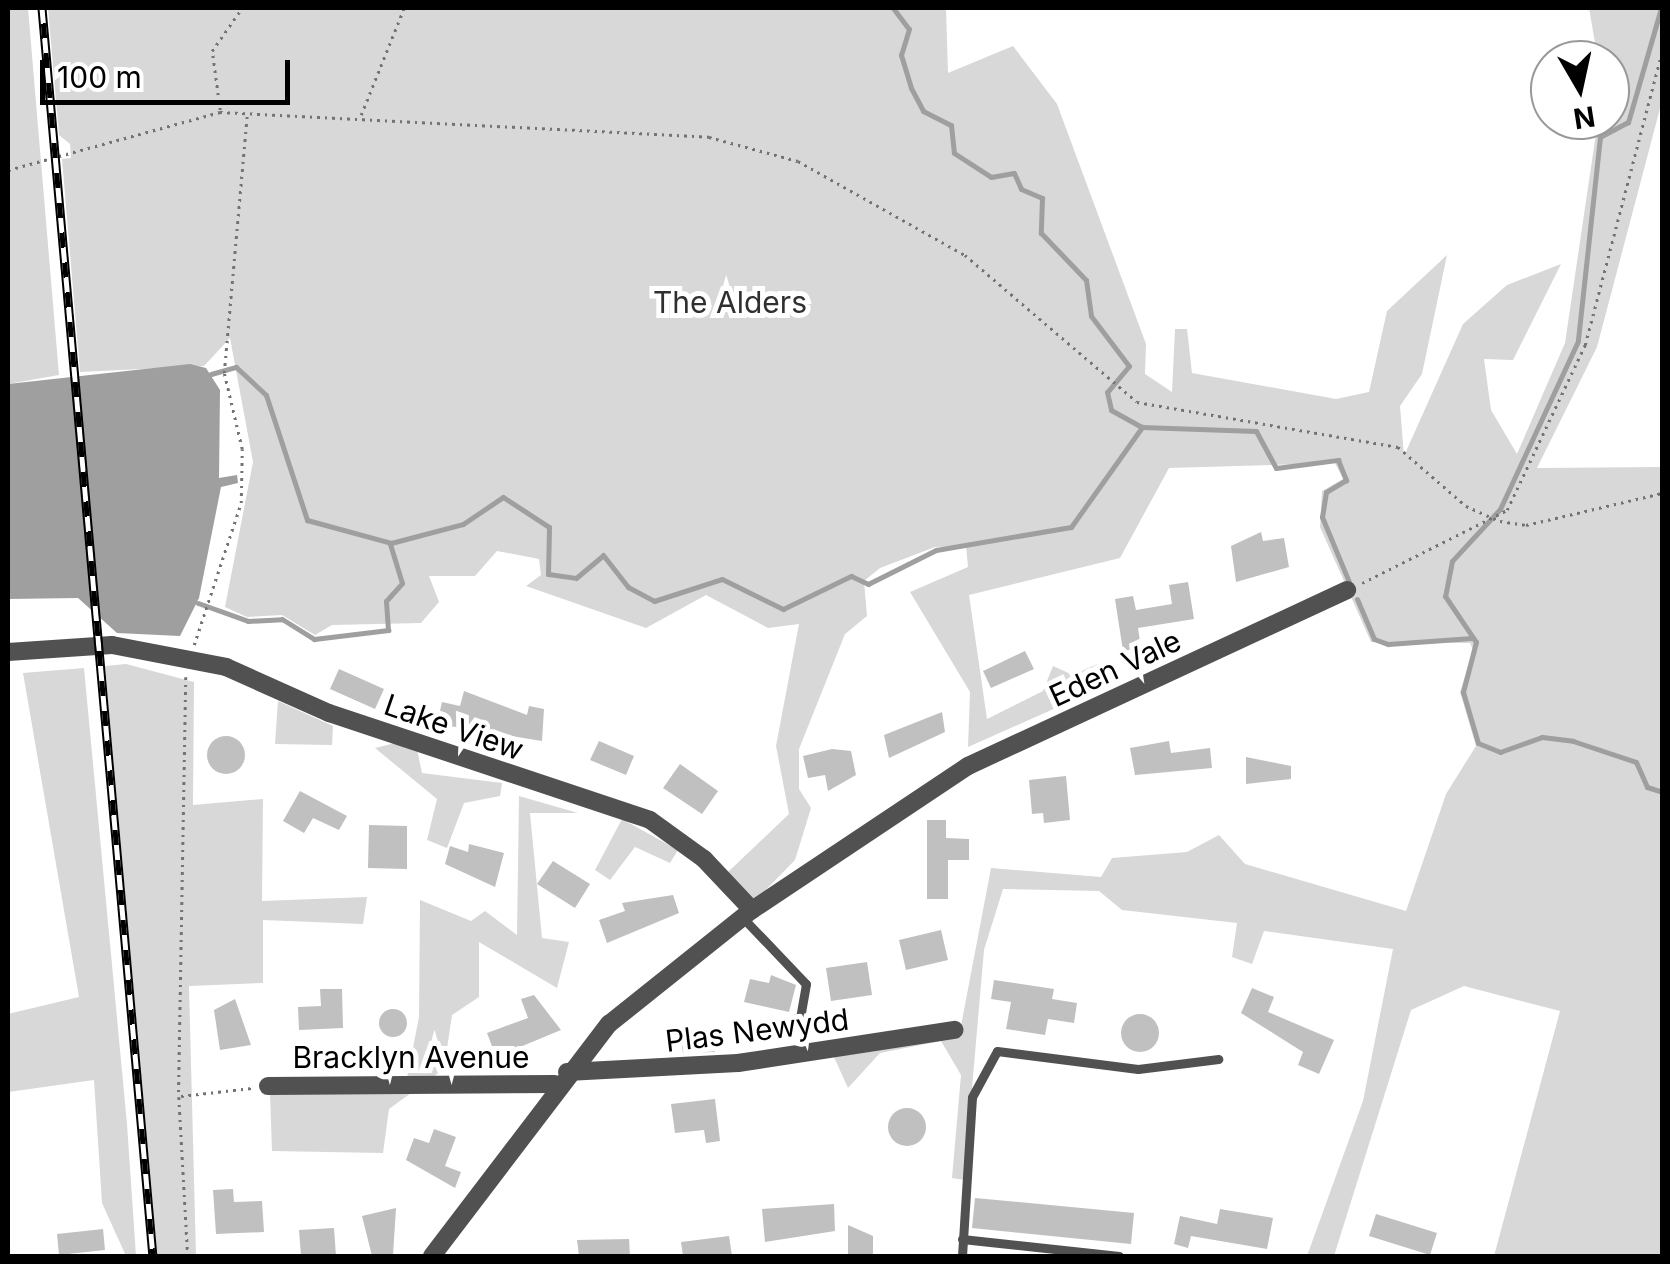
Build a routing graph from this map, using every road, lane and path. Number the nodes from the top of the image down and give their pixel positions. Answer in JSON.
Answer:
{"nodes":[{"id":1,"x":242,"y":8,"type":"edge"},
{"id":2,"x":404,"y":8,"type":"edge"},
{"id":3,"x":1662,"y":52,"type":"edge"},
{"id":4,"x":220,"y":112,"type":"junction"},
{"id":5,"x":247,"y":113,"type":"junction"},
{"id":6,"x":360,"y":117,"type":"junction"},
{"id":7,"x":8,"y":170,"type":"edge"},
{"id":8,"x":1662,"y":493,"type":"edge"},
{"id":9,"x":1500,"y":521,"type":"junction"},
{"id":10,"x":1347,"y":590,"type":"joint"},
{"id":11,"x":8,"y":652,"type":"edge"},
{"id":12,"x":192,"y":656,"type":"junction"},
{"id":13,"x":747,"y":914,"type":"junction"},
{"id":14,"x":771,"y":1026,"type":"dead end"},
{"id":15,"x":954,"y":1030,"type":"dead end"},
{"id":16,"x":1218,"y":1059,"type":"dead end"},
{"id":17,"x":561,"y":1078,"type":"junction"},
{"id":18,"x":268,"y":1086,"type":"joint"},
{"id":19,"x":179,"y":1097,"type":"junction"},
{"id":20,"x":962,"y":1238,"type":"junction"},
{"id":21,"x":188,"y":1256,"type":"edge"},
{"id":22,"x":432,"y":1256,"type":"edge"},
{"id":23,"x":962,"y":1256,"type":"edge"},
{"id":24,"x":1119,"y":1256,"type":"edge"}],
"edges":[{"from":1,"to":4,"type":"path"},
{"from":2,"to":6,"type":"path"},
{"from":3,"to":9,"type":"path"},
{"from":4,"to":5,"type":"path"},
{"from":4,"to":7,"type":"path"},
{"from":5,"to":6,"type":"path"},
{"from":5,"to":12,"type":"path"},
{"from":6,"to":9,"type":"path"},
{"from":8,"to":9,"type":"path"},
{"from":9,"to":10,"type":"path"},
{"from":10,"to":13,"type":"street","name":"Eden Vale"},
{"from":11,"to":12,"type":"street","name":"Lake View"},
{"from":12,"to":13,"type":"street","name":"Lake View"},
{"from":12,"to":19,"type":"path"},
{"from":13,"to":14,"type":"lane"},
{"from":13,"to":17,"type":"street","name":"Eden Vale"},
{"from":15,"to":17,"type":"street","name":"Plas Newydd"},
{"from":16,"to":20,"type":"lane"},
{"from":17,"to":18,"type":"street","name":"Bracklyn Avenue"},
{"from":17,"to":22,"type":"street","name":"Eden Vale"},
{"from":18,"to":19,"type":"path"},
{"from":19,"to":21,"type":"path"},
{"from":20,"to":23,"type":"lane"},
{"from":20,"to":24,"type":"lane"}]}
